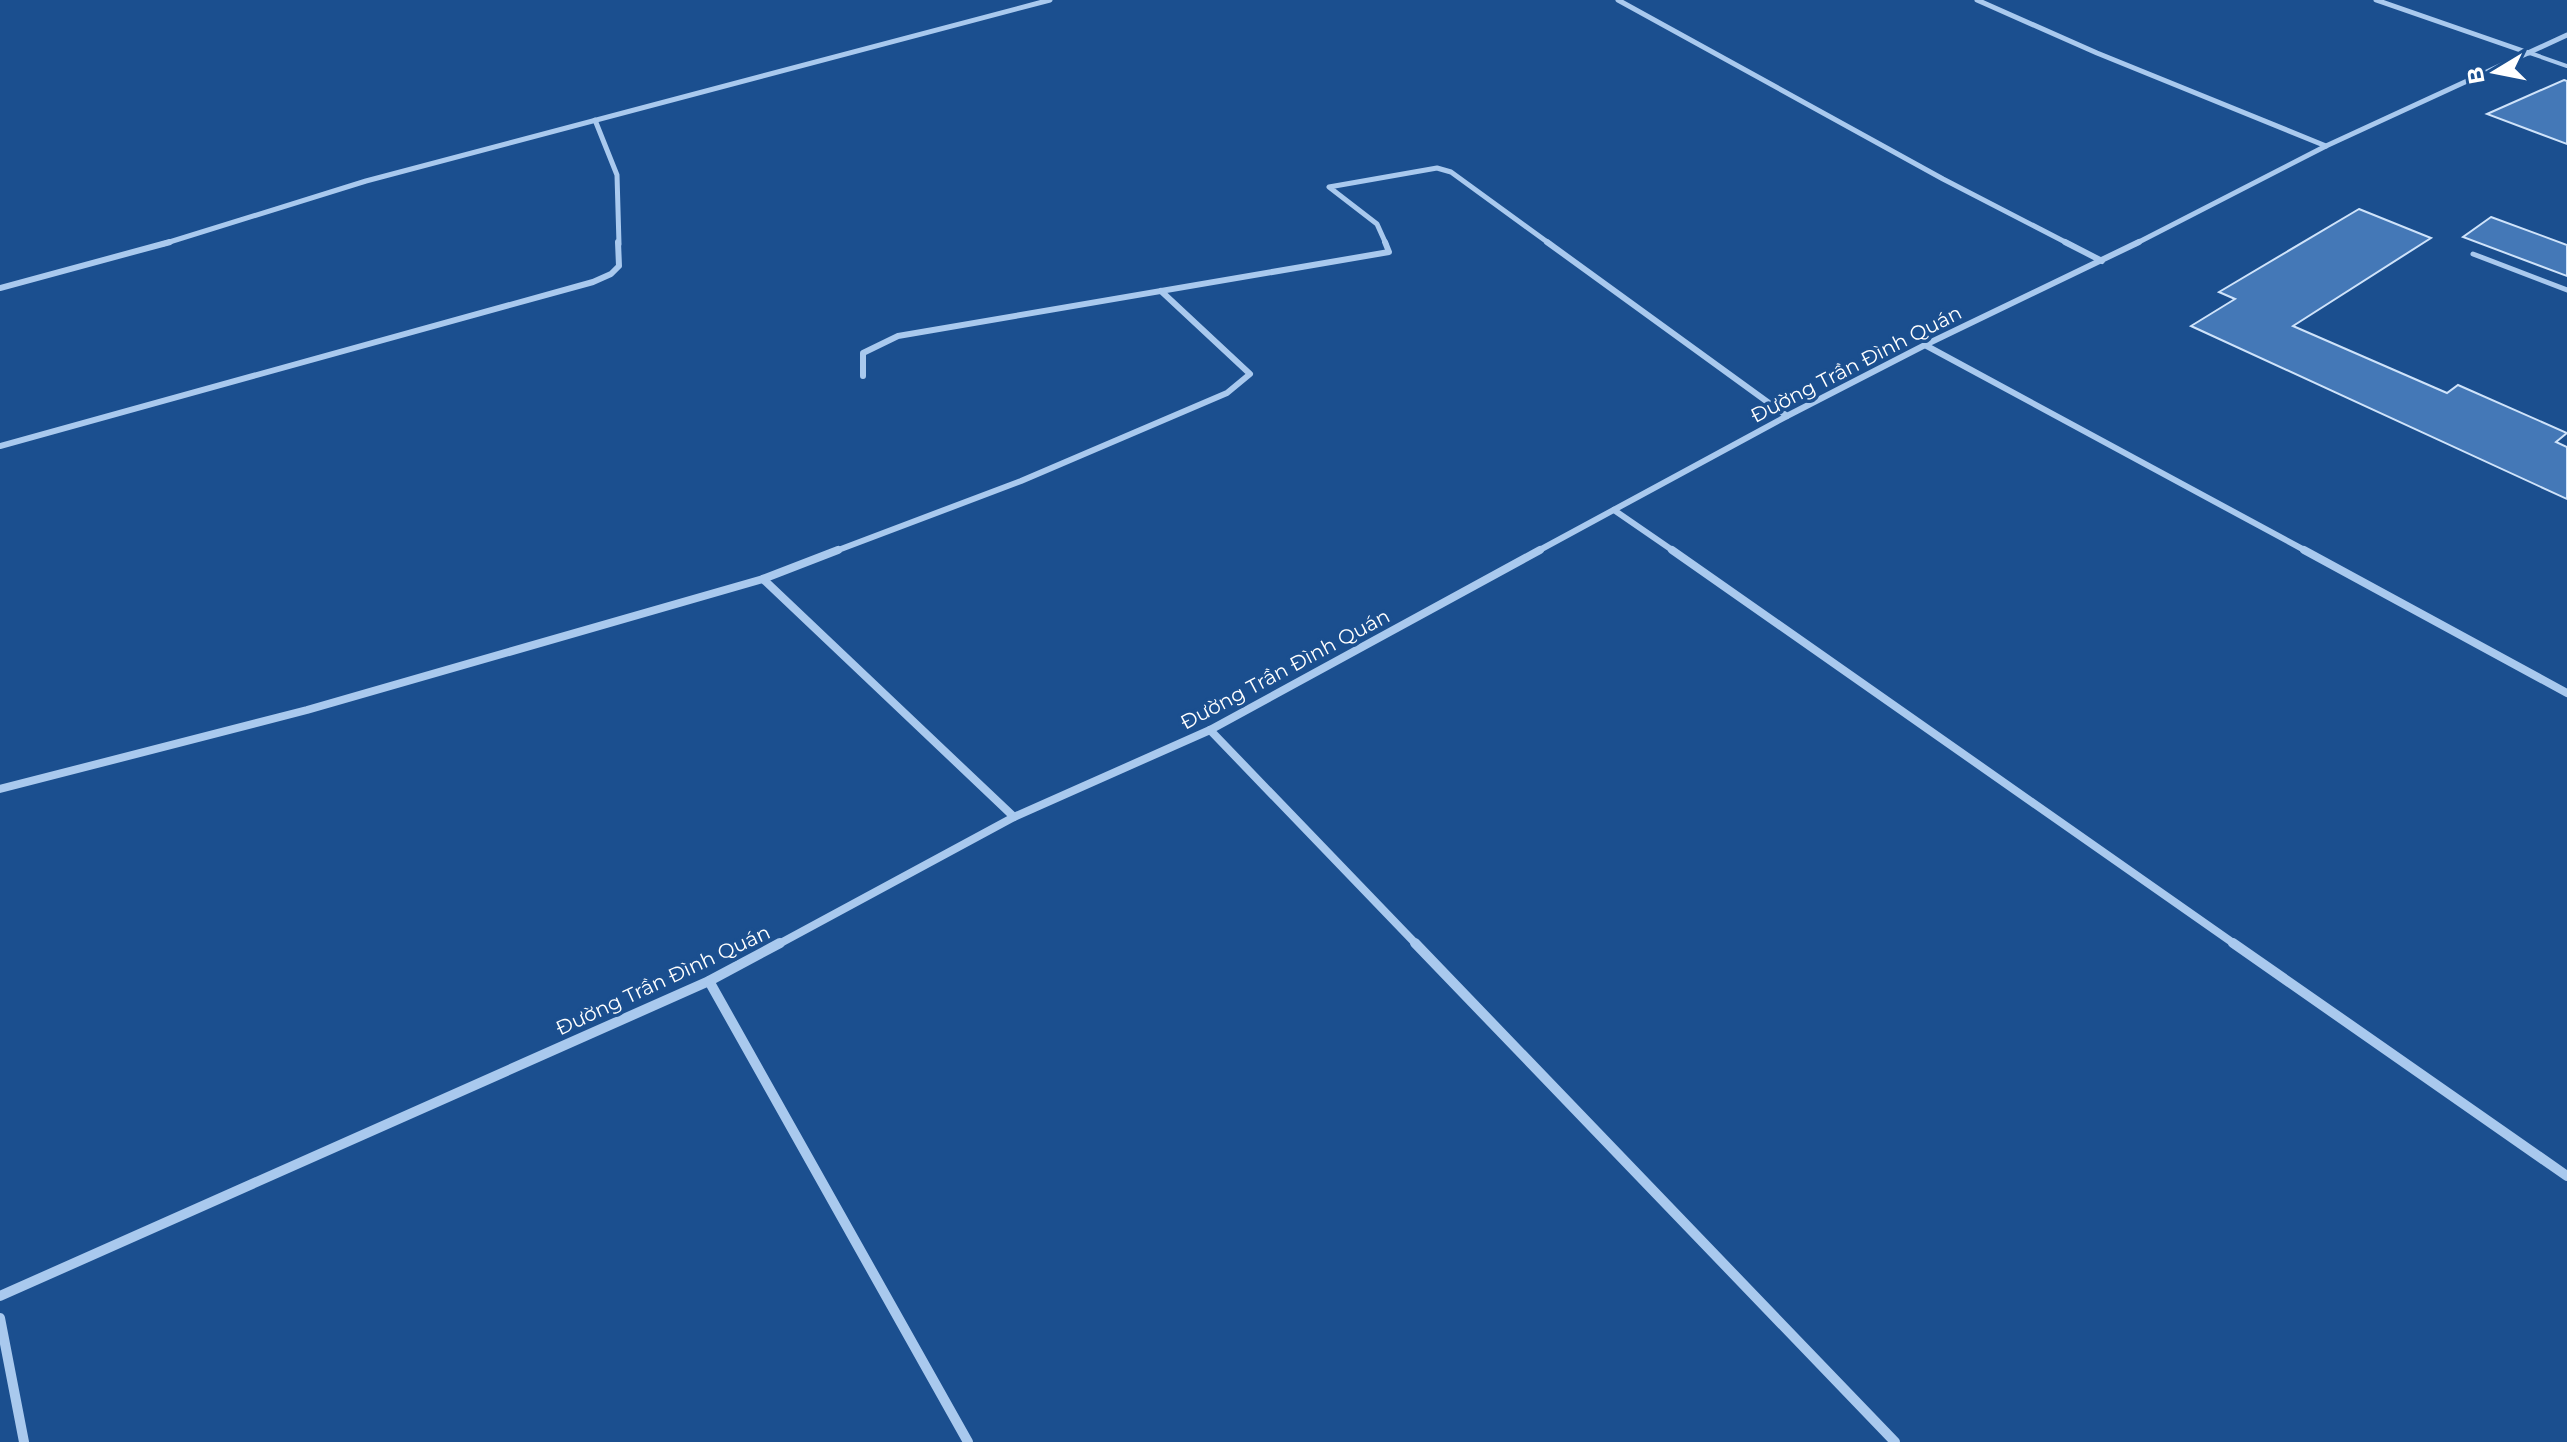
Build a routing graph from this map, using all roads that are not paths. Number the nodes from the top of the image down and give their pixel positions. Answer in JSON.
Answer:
{"nodes":[{"id":1,"x":1050,"y":0,"type":"edge"},
{"id":2,"x":1618,"y":0,"type":"edge"},
{"id":3,"x":1977,"y":0,"type":"edge"},
{"id":4,"x":2376,"y":0,"type":"edge"},
{"id":5,"x":2567,"y":35,"type":"edge"},
{"id":6,"x":2530,"y":53,"type":"junction"},
{"id":7,"x":2567,"y":66,"type":"edge"},
{"id":8,"x":595,"y":120,"type":"junction"},
{"id":9,"x":2326,"y":146,"type":"junction"},
{"id":10,"x":2473,"y":254,"type":"dead end"},
{"id":11,"x":2102,"y":261,"type":"junction"},
{"id":12,"x":0,"y":288,"type":"edge"},
{"id":13,"x":2567,"y":290,"type":"edge"},
{"id":14,"x":1161,"y":291,"type":"junction"},
{"id":15,"x":1925,"y":345,"type":"junction"},
{"id":16,"x":863,"y":376,"type":"dead end"},
{"id":17,"x":1787,"y":416,"type":"junction"},
{"id":18,"x":0,"y":446,"type":"edge"},
{"id":19,"x":1614,"y":510,"type":"junction"},
{"id":20,"x":763,"y":579,"type":"junction"},
{"id":21,"x":2567,"y":693,"type":"edge"},
{"id":22,"x":1210,"y":730,"type":"junction"},
{"id":23,"x":0,"y":789,"type":"edge"},
{"id":24,"x":1014,"y":817,"type":"junction"},
{"id":25,"x":709,"y":981,"type":"junction"},
{"id":26,"x":2567,"y":1176,"type":"edge"},
{"id":27,"x":0,"y":1296,"type":"edge"},
{"id":28,"x":0,"y":1318,"type":"edge"},
{"id":29,"x":24,"y":1442,"type":"edge"},
{"id":30,"x":968,"y":1442,"type":"edge"},
{"id":31,"x":1895,"y":1442,"type":"edge"}],
"edges":[{"from":1,"to":8,"type":"street"},
{"from":2,"to":11,"type":"street"},
{"from":3,"to":9,"type":"street"},
{"from":4,"to":6,"type":"street"},
{"from":5,"to":6,"type":"street","name":"Đường Trần Đình Quán"},
{"from":6,"to":7,"type":"lane"},
{"from":6,"to":9,"type":"street","name":"Đường Trần Đình Quán"},
{"from":8,"to":12,"type":"street"},
{"from":8,"to":18,"type":"street"},
{"from":9,"to":11,"type":"street","name":"Đường Trần Đình Quán"},
{"from":10,"to":13,"type":"lane"},
{"from":11,"to":15,"type":"street","name":"Đường Trần Đình Quán"},
{"from":14,"to":16,"type":"street"},
{"from":14,"to":17,"type":"street"},
{"from":14,"to":20,"type":"street"},
{"from":15,"to":17,"type":"street","name":"Đường Trần Đình Quán"},
{"from":15,"to":21,"type":"street"},
{"from":17,"to":19,"type":"street","name":"Đường Trần Đình Quán"},
{"from":19,"to":22,"type":"street","name":"Đường Trần Đình Quán"},
{"from":19,"to":26,"type":"street"},
{"from":20,"to":23,"type":"street"},
{"from":20,"to":24,"type":"street"},
{"from":22,"to":24,"type":"street","name":"Đường Trần Đình Quán"},
{"from":22,"to":31,"type":"street"},
{"from":24,"to":25,"type":"street","name":"Đường Trần Đình Quán"},
{"from":25,"to":27,"type":"street","name":"Đường Trần Đình Quán"},
{"from":25,"to":30,"type":"street"},
{"from":28,"to":29,"type":"street"}]}
